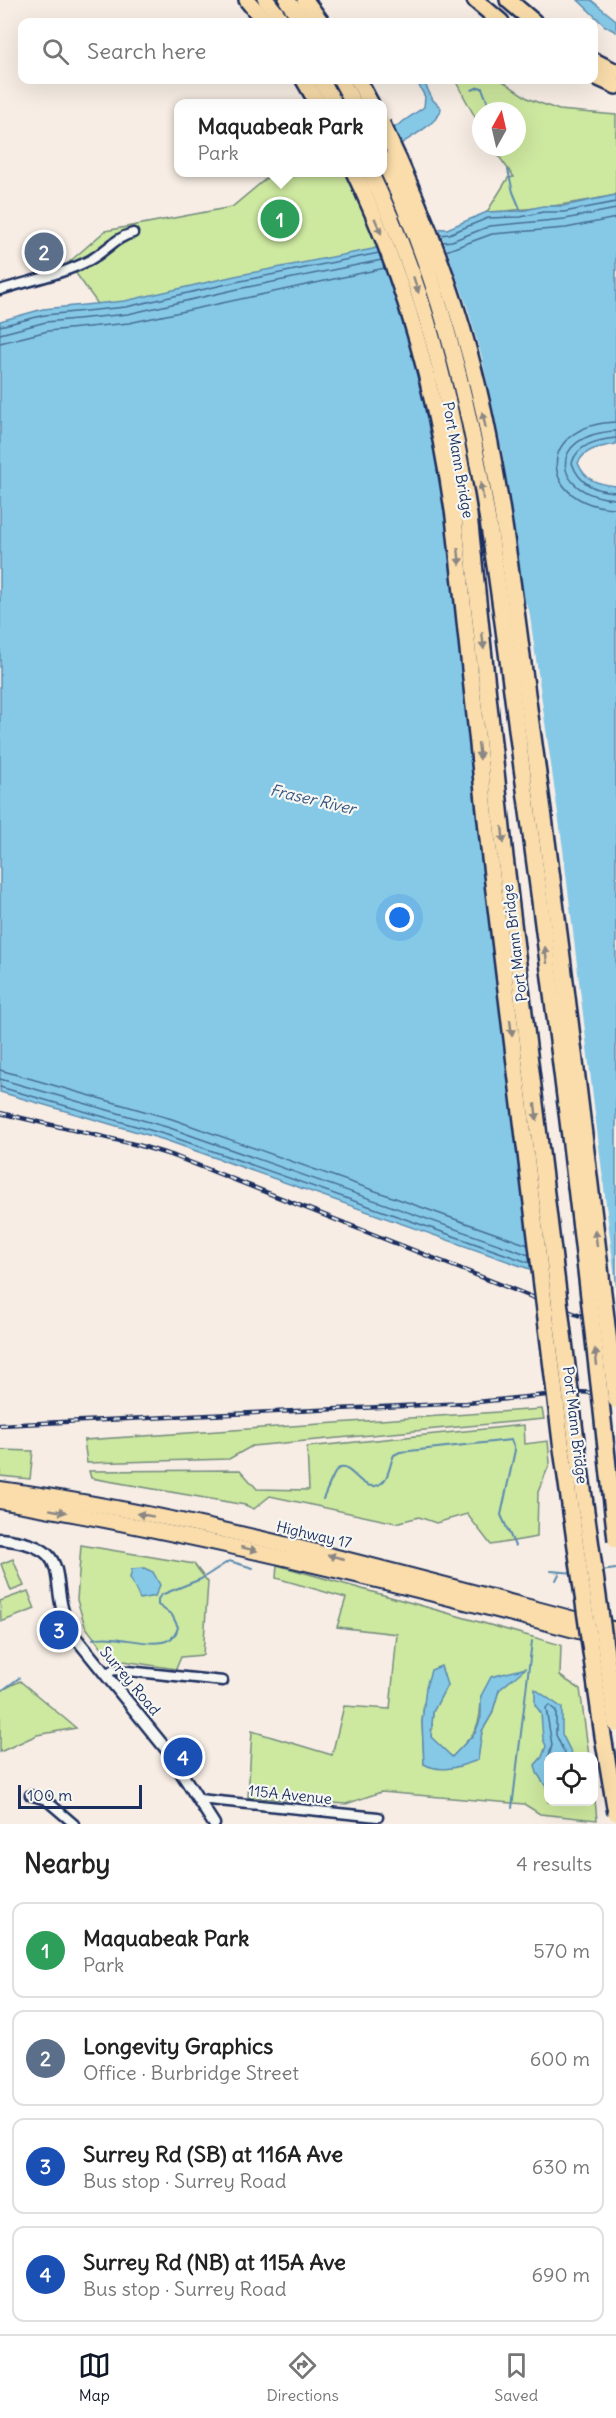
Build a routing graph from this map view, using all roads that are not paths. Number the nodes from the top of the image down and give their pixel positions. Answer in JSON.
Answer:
{"nodes":[{"id":1,"x":247,"y":0,"type":"edge"},
{"id":2,"x":266,"y":0,"type":"edge"},
{"id":3,"x":287,"y":0,"type":"edge"},
{"id":4,"x":305,"y":0,"type":"edge"},
{"id":5,"x":475,"y":0,"type":"edge"},
{"id":6,"x":489,"y":0,"type":"edge"},
{"id":7,"x":508,"y":0,"type":"edge"},
{"id":8,"x":262,"y":18,"type":"edge"},
{"id":9,"x":280,"y":18,"type":"edge"},
{"id":10,"x":300,"y":18,"type":"edge"},
{"id":11,"x":318,"y":18,"type":"edge"},
{"id":12,"x":496,"y":18,"type":"edge"},
{"id":13,"x":509,"y":18,"type":"edge"},
{"id":14,"x":529,"y":18,"type":"edge"},
{"id":15,"x":598,"y":63,"type":"edge"},
{"id":16,"x":616,"y":72,"type":"edge"},
{"id":17,"x":598,"y":78,"type":"edge"},
{"id":18,"x":306,"y":84,"type":"edge"},
{"id":19,"x":323,"y":84,"type":"edge"},
{"id":20,"x":343,"y":84,"type":"edge"},
{"id":21,"x":360,"y":84,"type":"edge"},
{"id":22,"x":616,"y":86,"type":"edge"},
{"id":23,"x":315,"y":99,"type":"edge"},
{"id":24,"x":332,"y":99,"type":"edge"},
{"id":25,"x":351,"y":99,"type":"edge"},
{"id":26,"x":368,"y":99,"type":"edge"},
{"id":27,"x":387,"y":135,"type":"edge"},
{"id":28,"x":387,"y":169,"type":"edge"},
{"id":29,"x":356,"y":177,"type":"edge"},
{"id":30,"x":372,"y":177,"type":"edge"},
{"id":31,"x":134,"y":233,"type":"dead end"},
{"id":32,"x":0,"y":290,"type":"edge"},
{"id":33,"x":616,"y":1400,"type":"edge"},
{"id":34,"x":0,"y":1489,"type":"edge"},
{"id":35,"x":0,"y":1501,"type":"edge"},
{"id":36,"x":0,"y":1539,"type":"edge"},
{"id":37,"x":616,"y":1540,"type":"edge"},
{"id":38,"x":616,"y":1630,"type":"edge"},
{"id":39,"x":616,"y":1641,"type":"edge"},
{"id":40,"x":106,"y":1676,"type":"junction"},
{"id":41,"x":223,"y":1681,"type":"dead end"},
{"id":42,"x":616,"y":1724,"type":"edge"},
{"id":43,"x":30,"y":1796,"type":"dead end"},
{"id":44,"x":199,"y":1799,"type":"junction"},
{"id":45,"x":616,"y":1813,"type":"edge"},
{"id":46,"x":378,"y":1817,"type":"dead end"},
{"id":47,"x":355,"y":1820,"type":"edge"},
{"id":48,"x":74,"y":1824,"type":"edge"},
{"id":49,"x":214,"y":1824,"type":"edge"}],
"edges":[{"from":1,"to":8,"type":"highway"},
{"from":2,"to":9,"type":"highway"},
{"from":3,"to":10,"type":"highway"},
{"from":4,"to":11,"type":"highway"},
{"from":5,"to":12,"type":"highway"},
{"from":6,"to":13,"type":"highway"},
{"from":7,"to":14,"type":"highway"},
{"from":15,"to":16,"type":"highway"},
{"from":17,"to":22,"type":"highway"},
{"from":18,"to":23,"type":"highway"},
{"from":19,"to":24,"type":"highway"},
{"from":20,"to":25,"type":"highway"},
{"from":21,"to":26,"type":"highway"},
{"from":33,"to":27,"type":"highway","one_way":true,"bridge":true},
{"from":37,"to":28,"type":"highway","name":"Port Mann Bridge","one_way":true,"bridge":true},
{"from":29,"to":45,"type":"highway","one_way":true,"bridge":true},
{"from":30,"to":42,"type":"highway","name":"Port Mann Bridge","one_way":true,"bridge":true},
{"from":31,"to":32,"type":"street"},
{"from":38,"to":34,"type":"highway","name":"Highway 17","one_way":true},
{"from":35,"to":39,"type":"highway","name":"Highway 17","one_way":true},
{"from":36,"to":40,"type":"street","name":"Surrey Road"},
{"from":40,"to":41,"type":"street"},
{"from":40,"to":44,"type":"street","name":"Surrey Road"},
{"from":43,"to":48,"type":"street"},
{"from":44,"to":47,"type":"street","name":"115A Avenue"},
{"from":44,"to":49,"type":"street","name":"Surrey Road"},
{"from":46,"to":47,"type":"street","name":"115A Avenue"}]}
